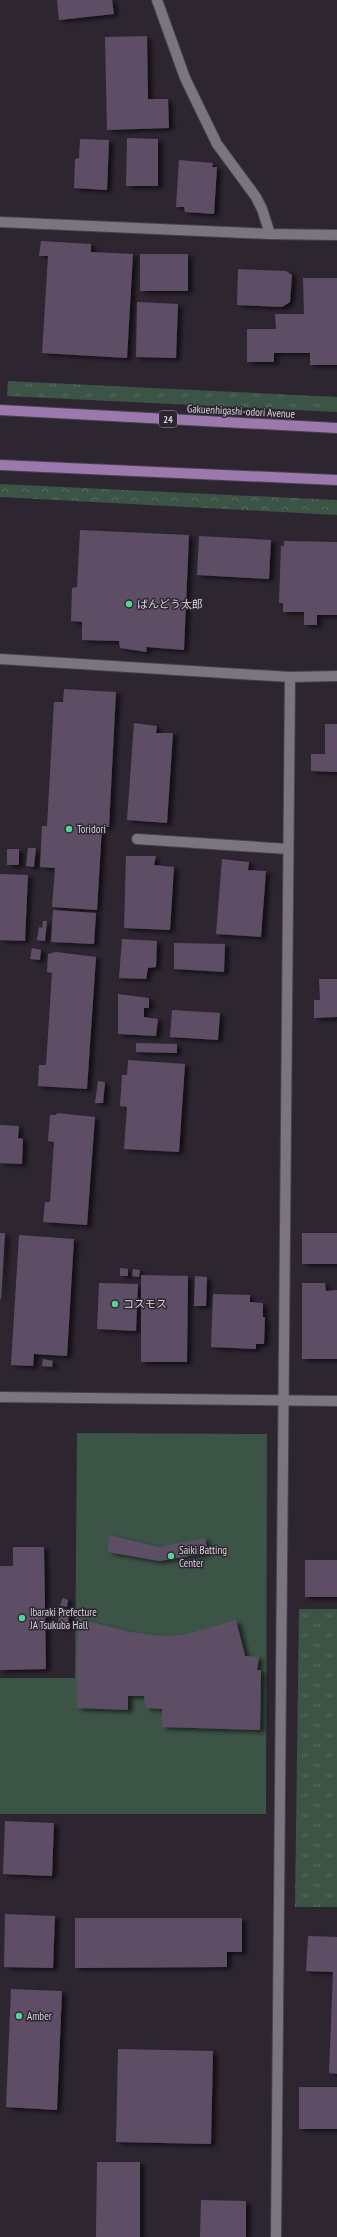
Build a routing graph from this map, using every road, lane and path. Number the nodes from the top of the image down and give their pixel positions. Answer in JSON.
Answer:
{"nodes":[{"id":1,"x":157,"y":0,"type":"edge"},
{"id":2,"x":0,"y":222,"type":"edge"},
{"id":3,"x":270,"y":234,"type":"junction"},
{"id":4,"x":337,"y":235,"type":"edge"},
{"id":5,"x":0,"y":410,"type":"edge"},
{"id":6,"x":337,"y":428,"type":"edge"},
{"id":7,"x":0,"y":465,"type":"edge"},
{"id":8,"x":337,"y":480,"type":"edge"},
{"id":9,"x":0,"y":659,"type":"edge"},
{"id":10,"x":290,"y":676,"type":"junction"},
{"id":11,"x":337,"y":676,"type":"edge"},
{"id":12,"x":137,"y":839,"type":"dead end"},
{"id":13,"x":288,"y":849,"type":"junction"},
{"id":14,"x":0,"y":1397,"type":"edge"},
{"id":15,"x":283,"y":1401,"type":"junction"},
{"id":16,"x":337,"y":1401,"type":"edge"},
{"id":17,"x":276,"y":2237,"type":"edge"}],
"edges":[{"from":1,"to":3,"type":"street"},
{"from":2,"to":3,"type":"street"},
{"from":3,"to":4,"type":"street"},
{"from":5,"to":6,"type":"main road","name":"Gakuenhigashi-odori Avenue","number":"24"},
{"from":7,"to":8,"type":"main road"},
{"from":9,"to":10,"type":"street"},
{"from":10,"to":11,"type":"street"},
{"from":10,"to":13,"type":"street"},
{"from":12,"to":13,"type":"street"},
{"from":13,"to":15,"type":"street"},
{"from":14,"to":15,"type":"street"},
{"from":15,"to":16,"type":"street"},
{"from":15,"to":17,"type":"street"}]}
